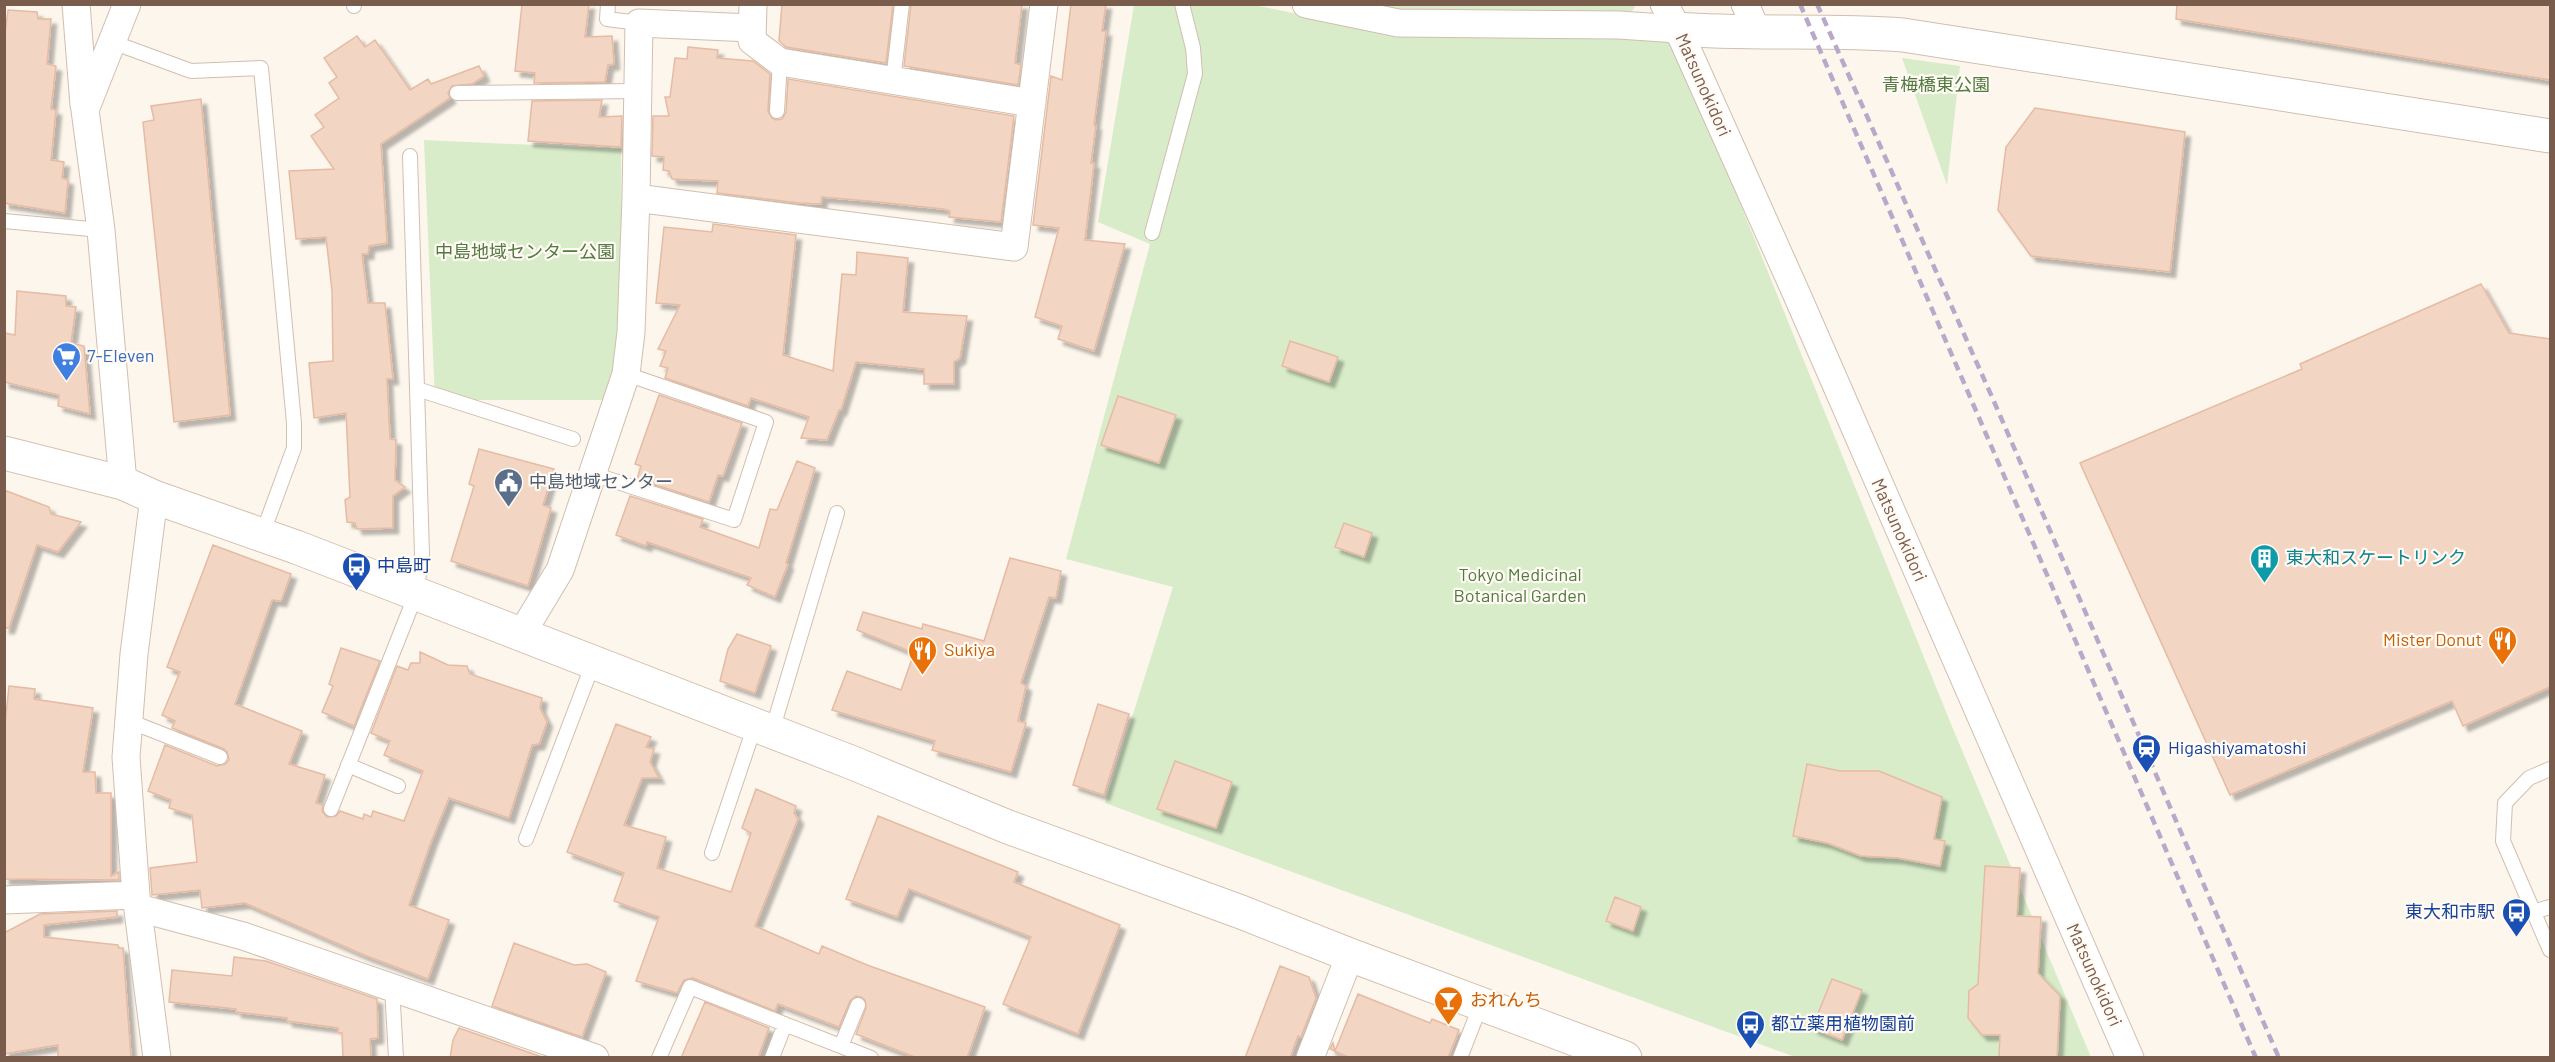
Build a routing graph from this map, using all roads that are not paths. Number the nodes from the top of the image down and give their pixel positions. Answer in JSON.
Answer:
{"nodes":[{"id":1,"x":76,"y":4,"type":"edge"},
{"id":2,"x":127,"y":4,"type":"edge"},
{"id":3,"x":608,"y":4,"type":"edge"},
{"id":4,"x":902,"y":4,"type":"edge"},
{"id":5,"x":1044,"y":4,"type":"edge"},
{"id":6,"x":1182,"y":4,"type":"edge"},
{"id":7,"x":1306,"y":4,"type":"edge"},
{"id":8,"x":752,"y":16,"type":"edge"},
{"id":9,"x":1671,"y":17,"type":"edge"},
{"id":10,"x":1751,"y":18,"type":"edge"},
{"id":11,"x":639,"y":23,"type":"junction"},
{"id":12,"x":112,"y":42,"type":"junction"},
{"id":13,"x":780,"y":62,"type":"junction"},
{"id":14,"x":893,"y":81,"type":"junction"},
{"id":15,"x":637,"y":91,"type":"junction"},
{"id":16,"x":457,"y":93,"type":"dead end"},
{"id":17,"x":1032,"y":104,"type":"junction"},
{"id":18,"x":85,"y":110,"type":"junction"},
{"id":19,"x":777,"y":111,"type":"dead end"},
{"id":20,"x":2550,"y":136,"type":"edge"},
{"id":21,"x":410,"y":156,"type":"dead end"},
{"id":22,"x":636,"y":198,"type":"junction"},
{"id":23,"x":4,"y":221,"type":"edge"},
{"id":24,"x":101,"y":230,"type":"junction"},
{"id":25,"x":1152,"y":233,"type":"dead end"},
{"id":26,"x":626,"y":374,"type":"junction"},
{"id":27,"x":417,"y":389,"type":"junction"},
{"id":28,"x":573,"y":439,"type":"dead end"},
{"id":29,"x":4,"y":453,"type":"edge"},
{"id":30,"x":592,"y":474,"type":"junction"},
{"id":31,"x":123,"y":483,"type":"junction"},
{"id":32,"x":154,"y":497,"type":"junction"},
{"id":33,"x":837,"y":513,"type":"dead end"},
{"id":34,"x":261,"y":535,"type":"junction"},
{"id":35,"x":416,"y":594,"type":"junction"},
{"id":36,"x":522,"y":633,"type":"junction"},
{"id":37,"x":594,"y":661,"type":"junction"},
{"id":38,"x":129,"y":721,"type":"junction"},
{"id":39,"x":764,"y":728,"type":"junction"},
{"id":40,"x":220,"y":757,"type":"dead end"},
{"id":41,"x":348,"y":765,"type":"junction"},
{"id":42,"x":2550,"y":770,"type":"edge"},
{"id":43,"x":398,"y":786,"type":"dead end"},
{"id":44,"x":331,"y":809,"type":"dead end"},
{"id":45,"x":526,"y":839,"type":"dead end"},
{"id":46,"x":712,"y":853,"type":"dead end"},
{"id":47,"x":4,"y":900,"type":"edge"},
{"id":48,"x":138,"y":902,"type":"junction"},
{"id":49,"x":2550,"y":906,"type":"edge"},
{"id":50,"x":2536,"y":911,"type":"junction"},
{"id":51,"x":2550,"y":950,"type":"edge"},
{"id":52,"x":1350,"y":955,"type":"junction"},
{"id":53,"x":392,"y":987,"type":"junction"},
{"id":54,"x":1481,"y":1004,"type":"junction"},
{"id":55,"x":858,"y":1005,"type":"dead end"},
{"id":56,"x":785,"y":1024,"type":"junction"},
{"id":57,"x":841,"y":1046,"type":"junction"},
{"id":58,"x":557,"y":1051,"type":"edge"},
{"id":59,"x":158,"y":1058,"type":"edge"},
{"id":60,"x":396,"y":1058,"type":"edge"},
{"id":61,"x":594,"y":1058,"type":"edge"},
{"id":62,"x":658,"y":1058,"type":"edge"},
{"id":63,"x":772,"y":1058,"type":"edge"},
{"id":64,"x":871,"y":1058,"type":"edge"},
{"id":65,"x":1310,"y":1058,"type":"edge"},
{"id":66,"x":1460,"y":1058,"type":"edge"},
{"id":67,"x":1625,"y":1058,"type":"edge"},
{"id":68,"x":2130,"y":1058,"type":"edge"}],
"edges":[{"from":1,"to":18,"type":"street"},
{"from":2,"to":12,"type":"street"},
{"from":3,"to":11,"type":"lane"},
{"from":4,"to":14,"type":"lane"},
{"from":5,"to":17,"type":"street"},
{"from":6,"to":25,"type":"lane"},
{"from":7,"to":9,"type":"street"},
{"from":8,"to":11,"type":"street"},
{"from":8,"to":13,"type":"street"},
{"from":9,"to":10,"type":"main road"},
{"from":9,"to":68,"type":"street","name":"Matsunokidori"},
{"from":10,"to":20,"type":"main road"},
{"from":11,"to":15,"type":"street"},
{"from":12,"to":18,"type":"street"},
{"from":12,"to":34,"type":"lane"},
{"from":13,"to":14,"type":"street"},
{"from":13,"to":19,"type":"lane"},
{"from":14,"to":17,"type":"street"},
{"from":15,"to":16,"type":"lane"},
{"from":15,"to":22,"type":"street"},
{"from":17,"to":22,"type":"street"},
{"from":18,"to":24,"type":"street"},
{"from":21,"to":27,"type":"lane"},
{"from":22,"to":26,"type":"street"},
{"from":23,"to":24,"type":"lane"},
{"from":24,"to":31,"type":"street"},
{"from":26,"to":30,"type":"street"},
{"from":26,"to":30,"type":"lane"},
{"from":27,"to":28,"type":"lane"},
{"from":27,"to":35,"type":"lane"},
{"from":29,"to":31,"type":"main road"},
{"from":30,"to":36,"type":"street"},
{"from":31,"to":32,"type":"main road"},
{"from":32,"to":34,"type":"main road"},
{"from":32,"to":38,"type":"street"},
{"from":33,"to":39,"type":"lane"},
{"from":34,"to":35,"type":"main road"},
{"from":35,"to":36,"type":"main road"},
{"from":35,"to":41,"type":"lane"},
{"from":36,"to":37,"type":"main road"},
{"from":37,"to":39,"type":"main road"},
{"from":37,"to":45,"type":"lane"},
{"from":38,"to":40,"type":"lane"},
{"from":38,"to":48,"type":"street"},
{"from":39,"to":46,"type":"lane"},
{"from":39,"to":52,"type":"main road"},
{"from":41,"to":43,"type":"lane"},
{"from":41,"to":44,"type":"lane"},
{"from":42,"to":50,"type":"lane"},
{"from":47,"to":48,"type":"street"},
{"from":48,"to":53,"type":"street"},
{"from":48,"to":59,"type":"street"},
{"from":49,"to":50,"type":"lane"},
{"from":50,"to":51,"type":"lane"},
{"from":52,"to":54,"type":"main road"},
{"from":52,"to":65,"type":"street"},
{"from":53,"to":58,"type":"street"},
{"from":53,"to":60,"type":"lane"},
{"from":54,"to":66,"type":"lane"},
{"from":54,"to":67,"type":"main road"},
{"from":55,"to":57,"type":"lane"},
{"from":56,"to":57,"type":"lane"},
{"from":56,"to":62,"type":"lane"},
{"from":56,"to":63,"type":"lane"},
{"from":57,"to":64,"type":"lane"},
{"from":58,"to":61,"type":"street"}]}
